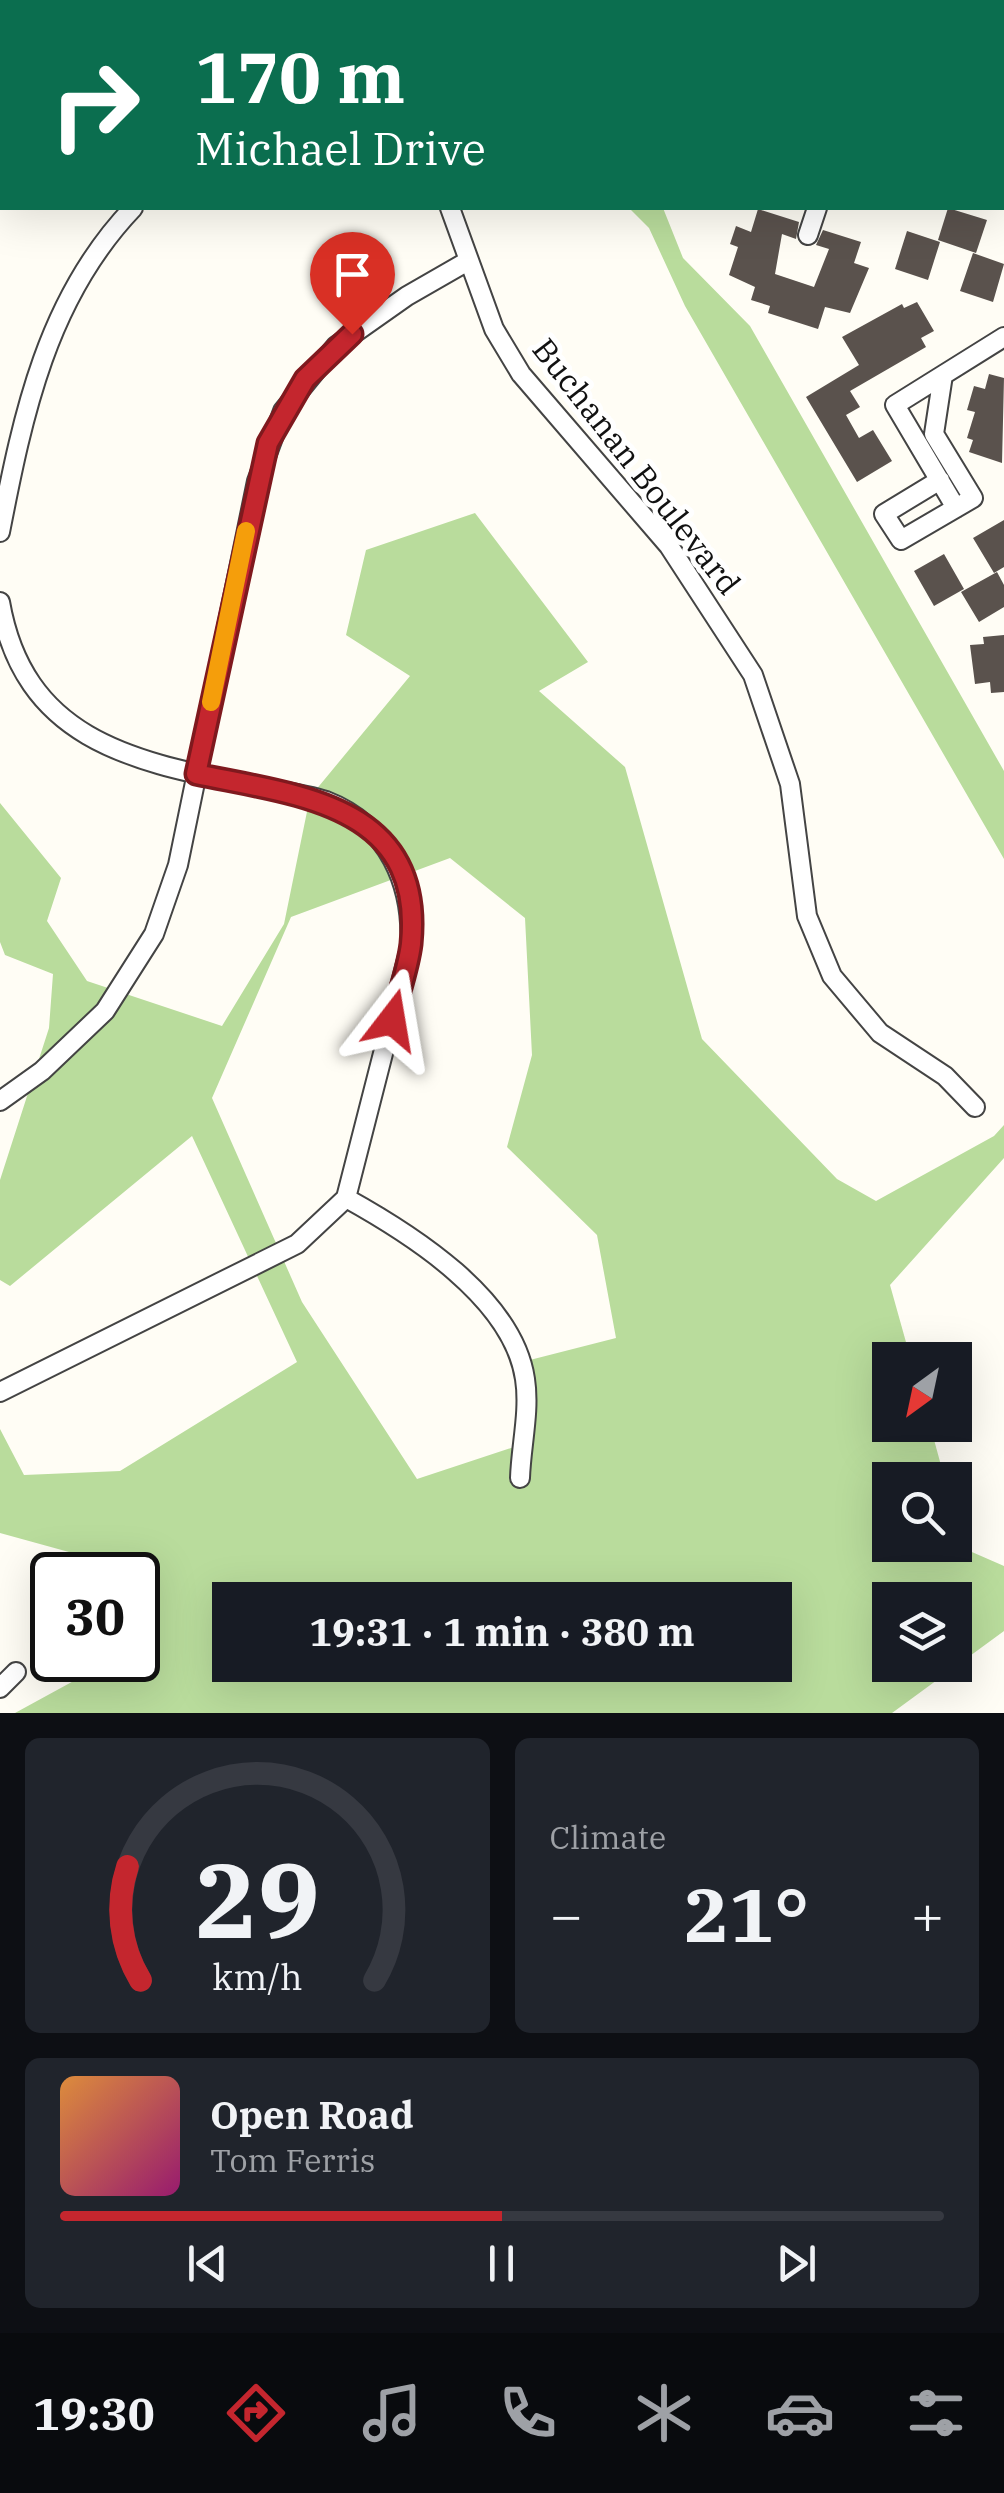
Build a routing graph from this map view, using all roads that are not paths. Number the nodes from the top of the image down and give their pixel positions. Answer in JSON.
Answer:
{"nodes":[{"id":1,"x":131,"y":210,"type":"edge"},
{"id":2,"x":451,"y":210,"type":"edge"},
{"id":3,"x":816,"y":210,"type":"edge"},
{"id":4,"x":808,"y":235,"type":"dead end"},
{"id":5,"x":468,"y":261,"type":"junction"},
{"id":6,"x":1004,"y":337,"type":"edge"},
{"id":7,"x":943,"y":374,"type":"junction"},
{"id":8,"x":926,"y":440,"type":"junction"},
{"id":9,"x":940,"y":480,"type":"junction"},
{"id":10,"x":956,"y":508,"type":"junction"},
{"id":11,"x":0,"y":532,"type":"edge"},
{"id":12,"x":0,"y":602,"type":"edge"},
{"id":13,"x":196,"y":774,"type":"junction"},
{"id":14,"x":0,"y":1101,"type":"edge"},
{"id":15,"x":975,"y":1106,"type":"dead end"},
{"id":16,"x":346,"y":1198,"type":"junction"},
{"id":17,"x":0,"y":1392,"type":"edge"},
{"id":18,"x":520,"y":1478,"type":"dead end"},
{"id":19,"x":16,"y":1672,"type":"dead end"},
{"id":20,"x":0,"y":1688,"type":"edge"}],
"edges":[{"from":1,"to":11,"type":"street"},
{"from":2,"to":5,"type":"street","name":"Buchanan Boulevard"},
{"from":3,"to":4,"type":"street"},
{"from":5,"to":13,"type":"street"},
{"from":5,"to":15,"type":"street","name":"Buchanan Boulevard"},
{"from":6,"to":7,"type":"street"},
{"from":7,"to":8,"type":"street"},
{"from":7,"to":8,"type":"street"},
{"from":8,"to":9,"type":"street"},
{"from":8,"to":10,"type":"street"},
{"from":9,"to":10,"type":"street"},
{"from":9,"to":10,"type":"street"},
{"from":12,"to":13,"type":"street"},
{"from":13,"to":14,"type":"street"},
{"from":13,"to":16,"type":"street"},
{"from":16,"to":17,"type":"street"},
{"from":16,"to":18,"type":"street"},
{"from":19,"to":20,"type":"street"}]}
